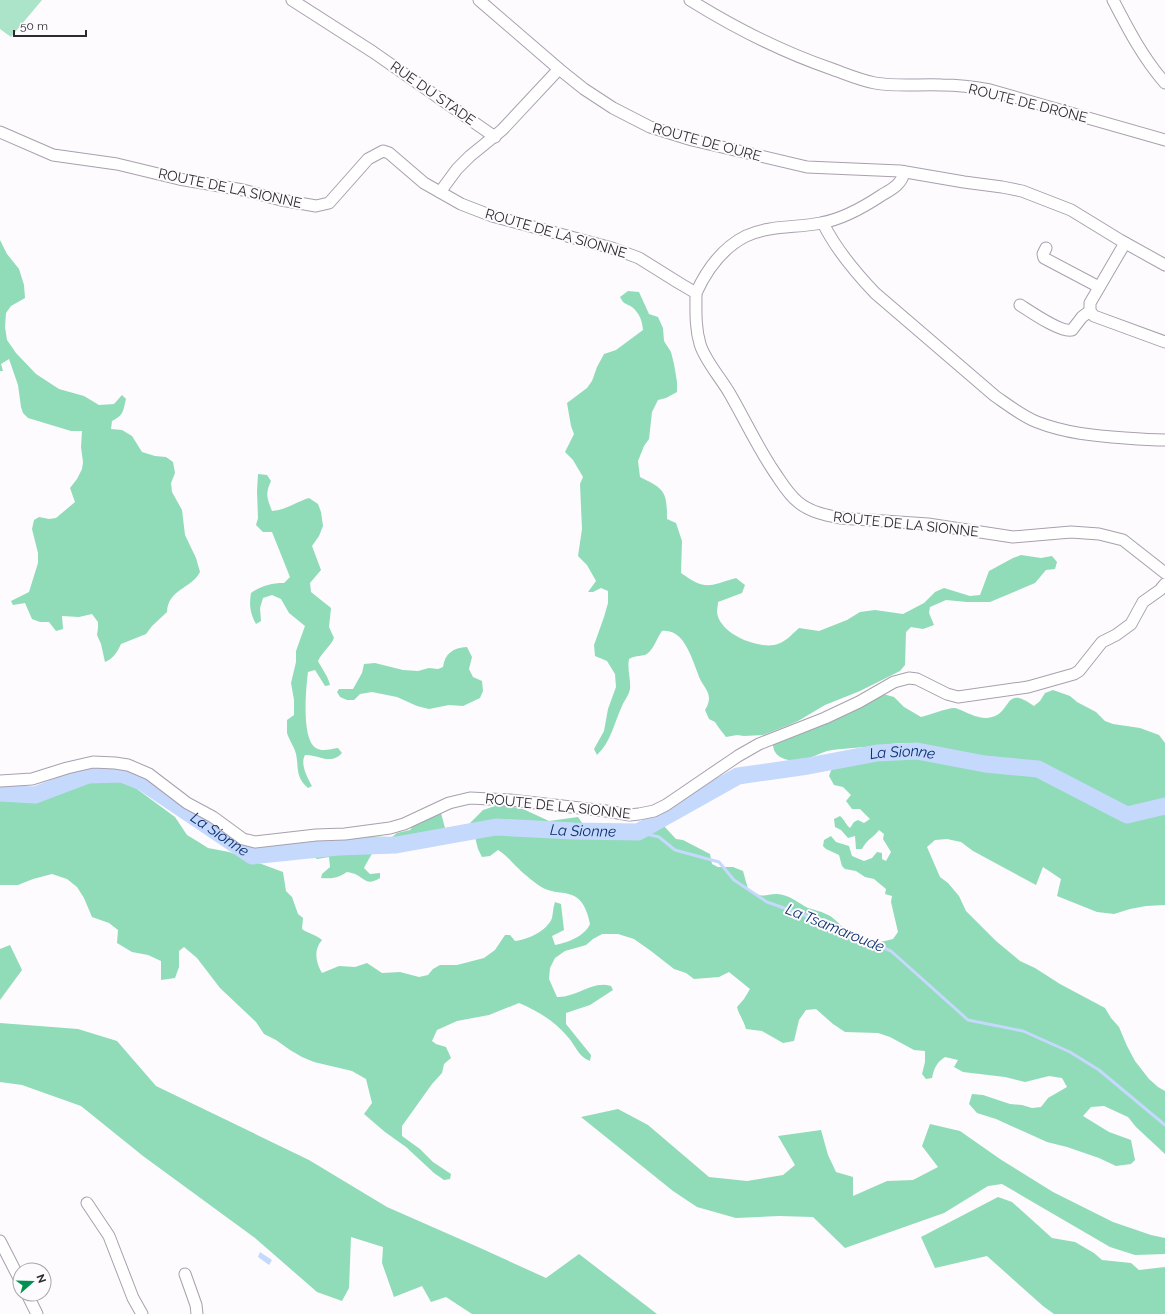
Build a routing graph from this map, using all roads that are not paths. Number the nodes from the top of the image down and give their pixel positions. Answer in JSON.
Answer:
{"nodes":[{"id":1,"x":292,"y":0,"type":"edge"},
{"id":2,"x":479,"y":0,"type":"edge"},
{"id":3,"x":690,"y":0,"type":"edge"},
{"id":4,"x":1113,"y":0,"type":"edge"},
{"id":5,"x":559,"y":69,"type":"junction"},
{"id":6,"x":1165,"y":83,"type":"edge"},
{"id":7,"x":0,"y":132,"type":"edge"},
{"id":8,"x":495,"y":136,"type":"junction"},
{"id":9,"x":1165,"y":140,"type":"edge"},
{"id":10,"x":904,"y":172,"type":"junction"},
{"id":11,"x":440,"y":192,"type":"junction"},
{"id":12,"x":823,"y":223,"type":"junction"},
{"id":13,"x":1125,"y":243,"type":"junction"},
{"id":14,"x":1046,"y":248,"type":"dead end"},
{"id":15,"x":1165,"y":264,"type":"edge"},
{"id":16,"x":1099,"y":287,"type":"junction"},
{"id":17,"x":696,"y":292,"type":"junction"},
{"id":18,"x":1020,"y":305,"type":"dead end"},
{"id":19,"x":1090,"y":311,"type":"junction"},
{"id":20,"x":1165,"y":342,"type":"edge"},
{"id":21,"x":1165,"y":440,"type":"edge"},
{"id":22,"x":1165,"y":573,"type":"edge"},
{"id":23,"x":1165,"y":584,"type":"edge"},
{"id":24,"x":0,"y":781,"type":"edge"},
{"id":25,"x":87,"y":1203,"type":"dead end"},
{"id":26,"x":0,"y":1241,"type":"edge"},
{"id":27,"x":12,"y":1264,"type":"edge"},
{"id":28,"x":185,"y":1274,"type":"dead end"},
{"id":29,"x":31,"y":1302,"type":"edge"},
{"id":30,"x":37,"y":1314,"type":"edge"},
{"id":31,"x":142,"y":1314,"type":"edge"},
{"id":32,"x":197,"y":1314,"type":"edge"}],
"edges":[{"from":1,"to":8,"type":"street","name":"RUE DU STADE"},
{"from":2,"to":5,"type":"street","name":"ROUTE DE OURE"},
{"from":3,"to":9,"type":"street","name":"ROUTE DE DRÔNE"},
{"from":4,"to":6,"type":"street"},
{"from":5,"to":8,"type":"street"},
{"from":5,"to":10,"type":"street","name":"ROUTE DE OURE"},
{"from":7,"to":11,"type":"street","name":"ROUTE DE LA SIONNE"},
{"from":8,"to":11,"type":"street"},
{"from":10,"to":12,"type":"street"},
{"from":10,"to":13,"type":"street","name":"ROUTE DE OURE"},
{"from":11,"to":17,"type":"street","name":"ROUTE DE LA SIONNE"},
{"from":12,"to":17,"type":"street"},
{"from":12,"to":21,"type":"street"},
{"from":13,"to":15,"type":"street","name":"ROUTE DE OURE"},
{"from":13,"to":16,"type":"street"},
{"from":14,"to":16,"type":"street"},
{"from":16,"to":19,"type":"street"},
{"from":17,"to":22,"type":"street","name":"ROUTE DE LA SIONNE"},
{"from":18,"to":19,"type":"street"},
{"from":19,"to":20,"type":"street"},
{"from":23,"to":24,"type":"street","name":"ROUTE DE LA SIONNE"},
{"from":25,"to":31,"type":"street"},
{"from":26,"to":27,"type":"street"},
{"from":28,"to":32,"type":"street"},
{"from":29,"to":30,"type":"street"}]}
